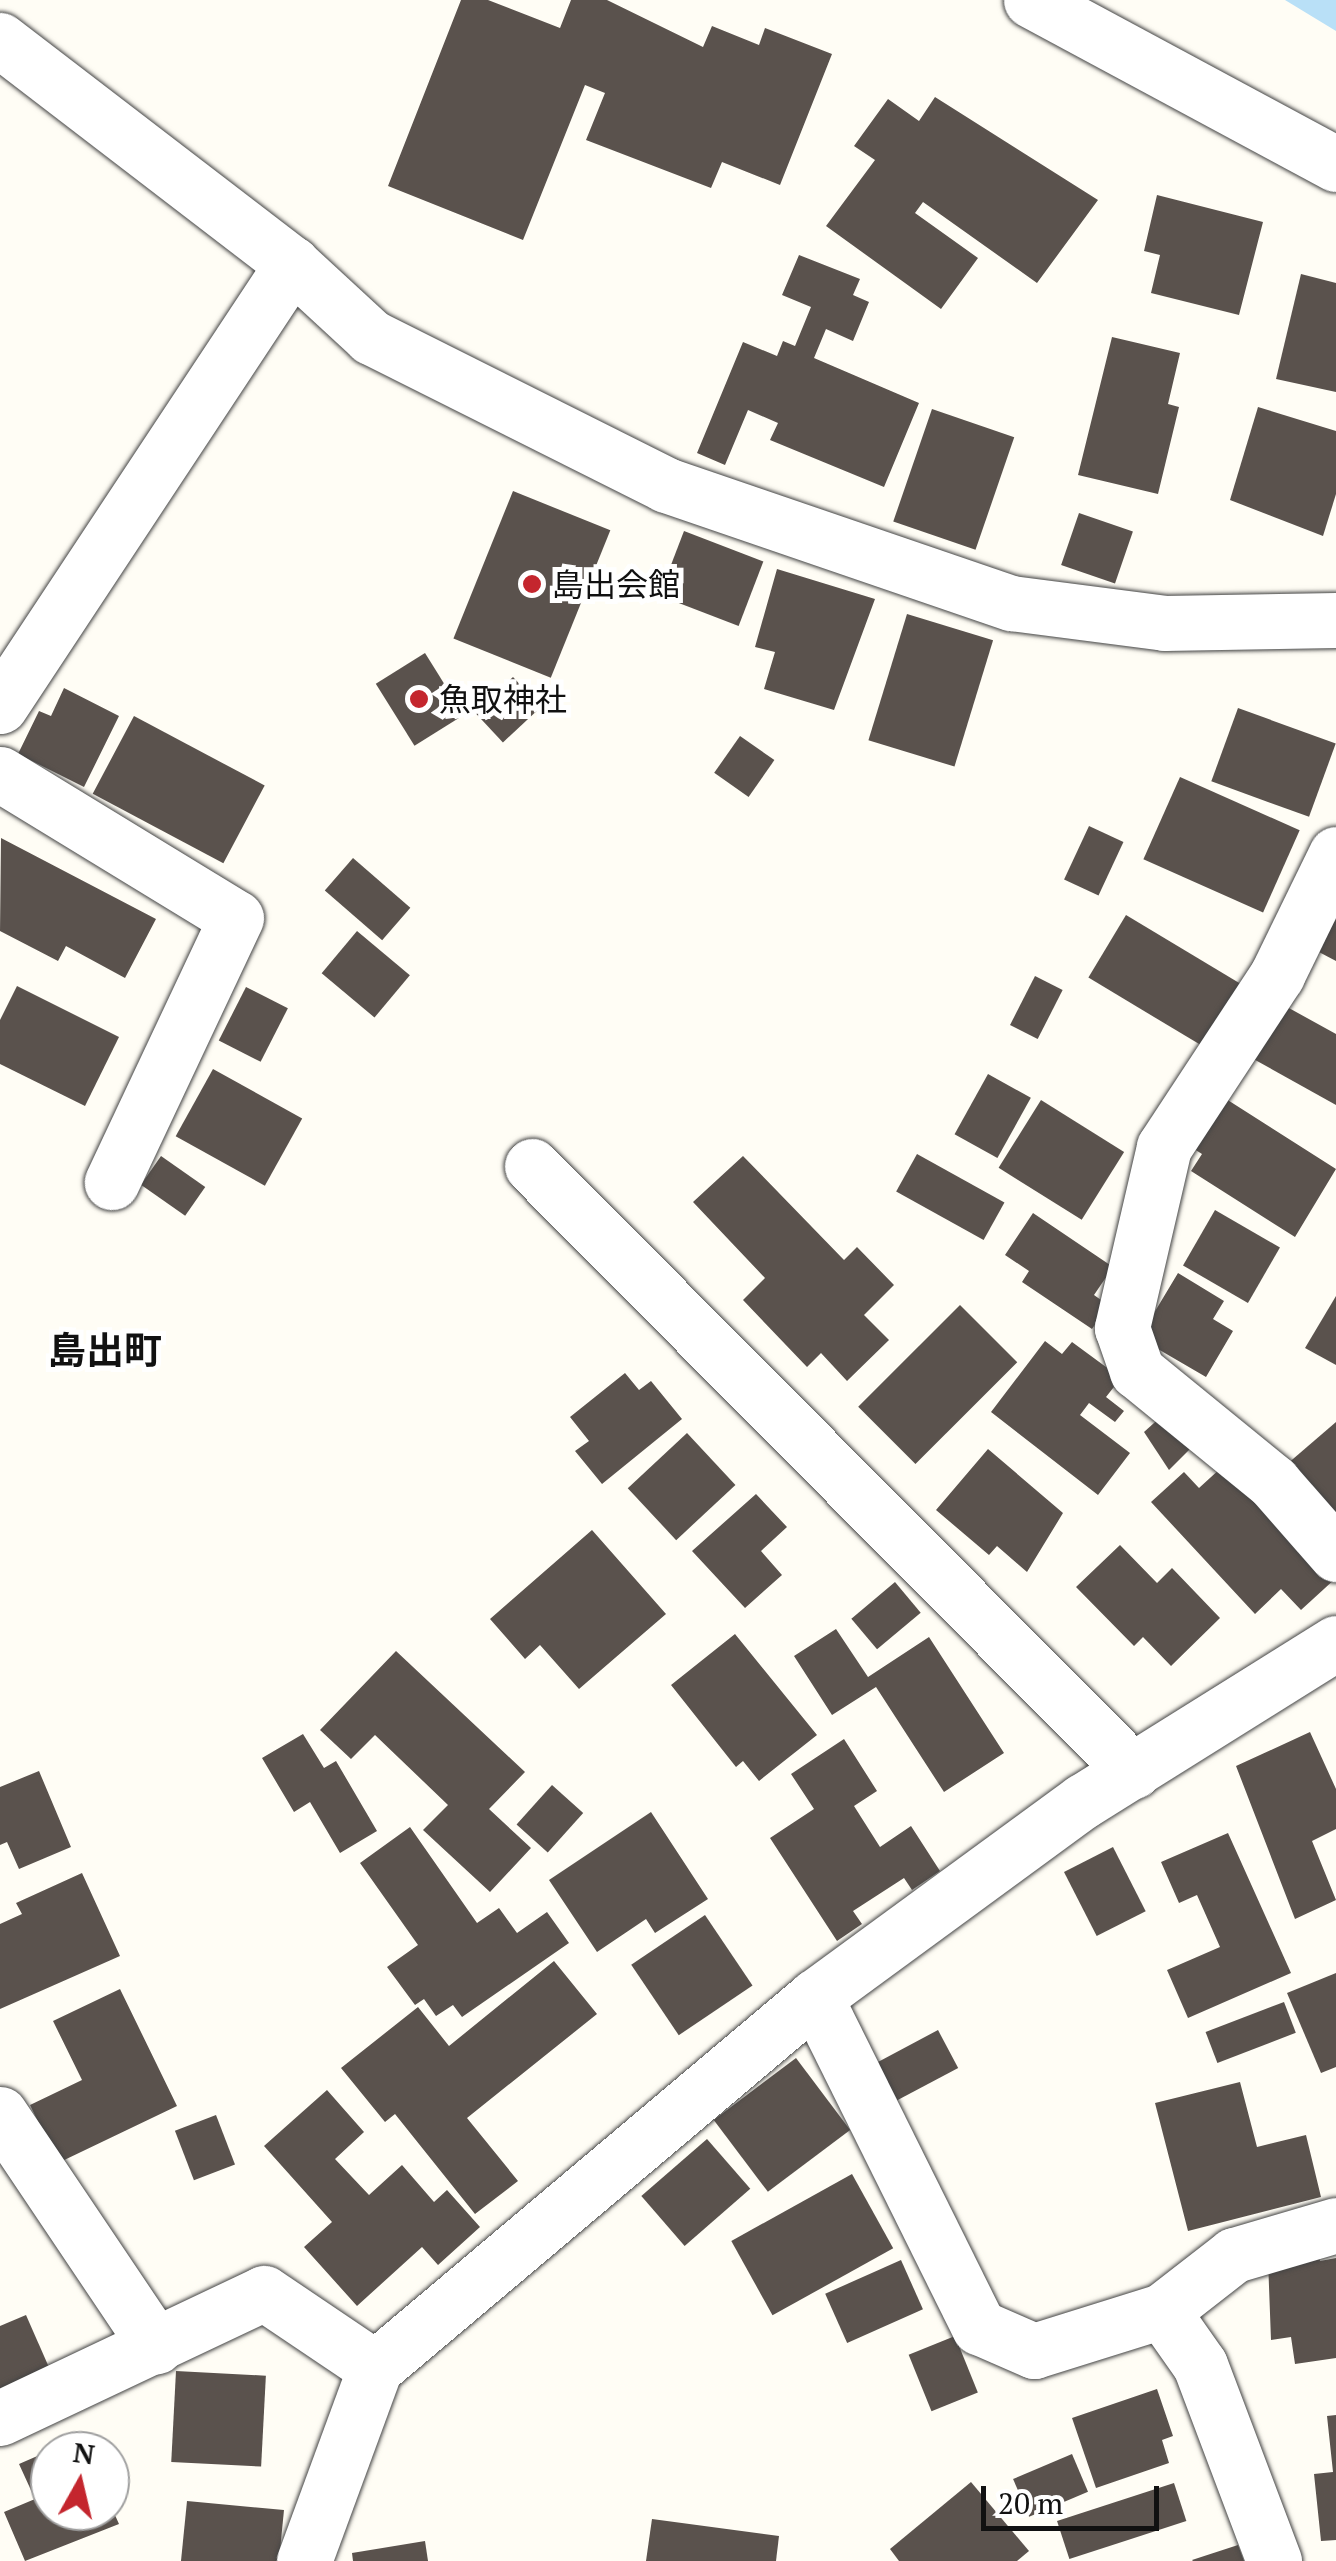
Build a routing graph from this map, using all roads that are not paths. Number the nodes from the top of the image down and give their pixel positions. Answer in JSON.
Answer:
{"nodes":[{"id":1,"x":1031,"y":0,"type":"edge"},
{"id":2,"x":0,"y":40,"type":"edge"},
{"id":3,"x":1336,"y":164,"type":"edge"},
{"id":4,"x":292,"y":264,"type":"junction"},
{"id":5,"x":1336,"y":620,"type":"edge"},
{"id":6,"x":0,"y":706,"type":"edge"},
{"id":7,"x":0,"y":774,"type":"edge"},
{"id":8,"x":1336,"y":854,"type":"edge"},
{"id":9,"x":532,"y":1166,"type":"dead end"},
{"id":10,"x":112,"y":1182,"type":"dead end"},
{"id":11,"x":1336,"y":1554,"type":"edge"},
{"id":12,"x":1336,"y":1643,"type":"edge"},
{"id":13,"x":1133,"y":1771,"type":"junction"},
{"id":14,"x":815,"y":1997,"type":"junction"},
{"id":15,"x":0,"y":2114,"type":"edge"},
{"id":16,"x":1336,"y":2224,"type":"edge"},
{"id":17,"x":1162,"y":2311,"type":"junction"},
{"id":18,"x":156,"y":2346,"type":"junction"},
{"id":19,"x":375,"y":2368,"type":"junction"},
{"id":20,"x":0,"y":2418,"type":"edge"},
{"id":21,"x":304,"y":2561,"type":"edge"},
{"id":22,"x":1274,"y":2561,"type":"edge"}],
"edges":[{"from":1,"to":3,"type":"street"},
{"from":2,"to":4,"type":"street"},
{"from":4,"to":5,"type":"street"},
{"from":4,"to":6,"type":"street"},
{"from":7,"to":10,"type":"street"},
{"from":8,"to":11,"type":"street"},
{"from":9,"to":13,"type":"street"},
{"from":12,"to":13,"type":"street"},
{"from":13,"to":14,"type":"street"},
{"from":14,"to":17,"type":"street"},
{"from":14,"to":19,"type":"street"},
{"from":15,"to":18,"type":"street"},
{"from":16,"to":17,"type":"street"},
{"from":17,"to":22,"type":"street"},
{"from":18,"to":19,"type":"street"},
{"from":18,"to":20,"type":"street"},
{"from":19,"to":21,"type":"street"}]}
